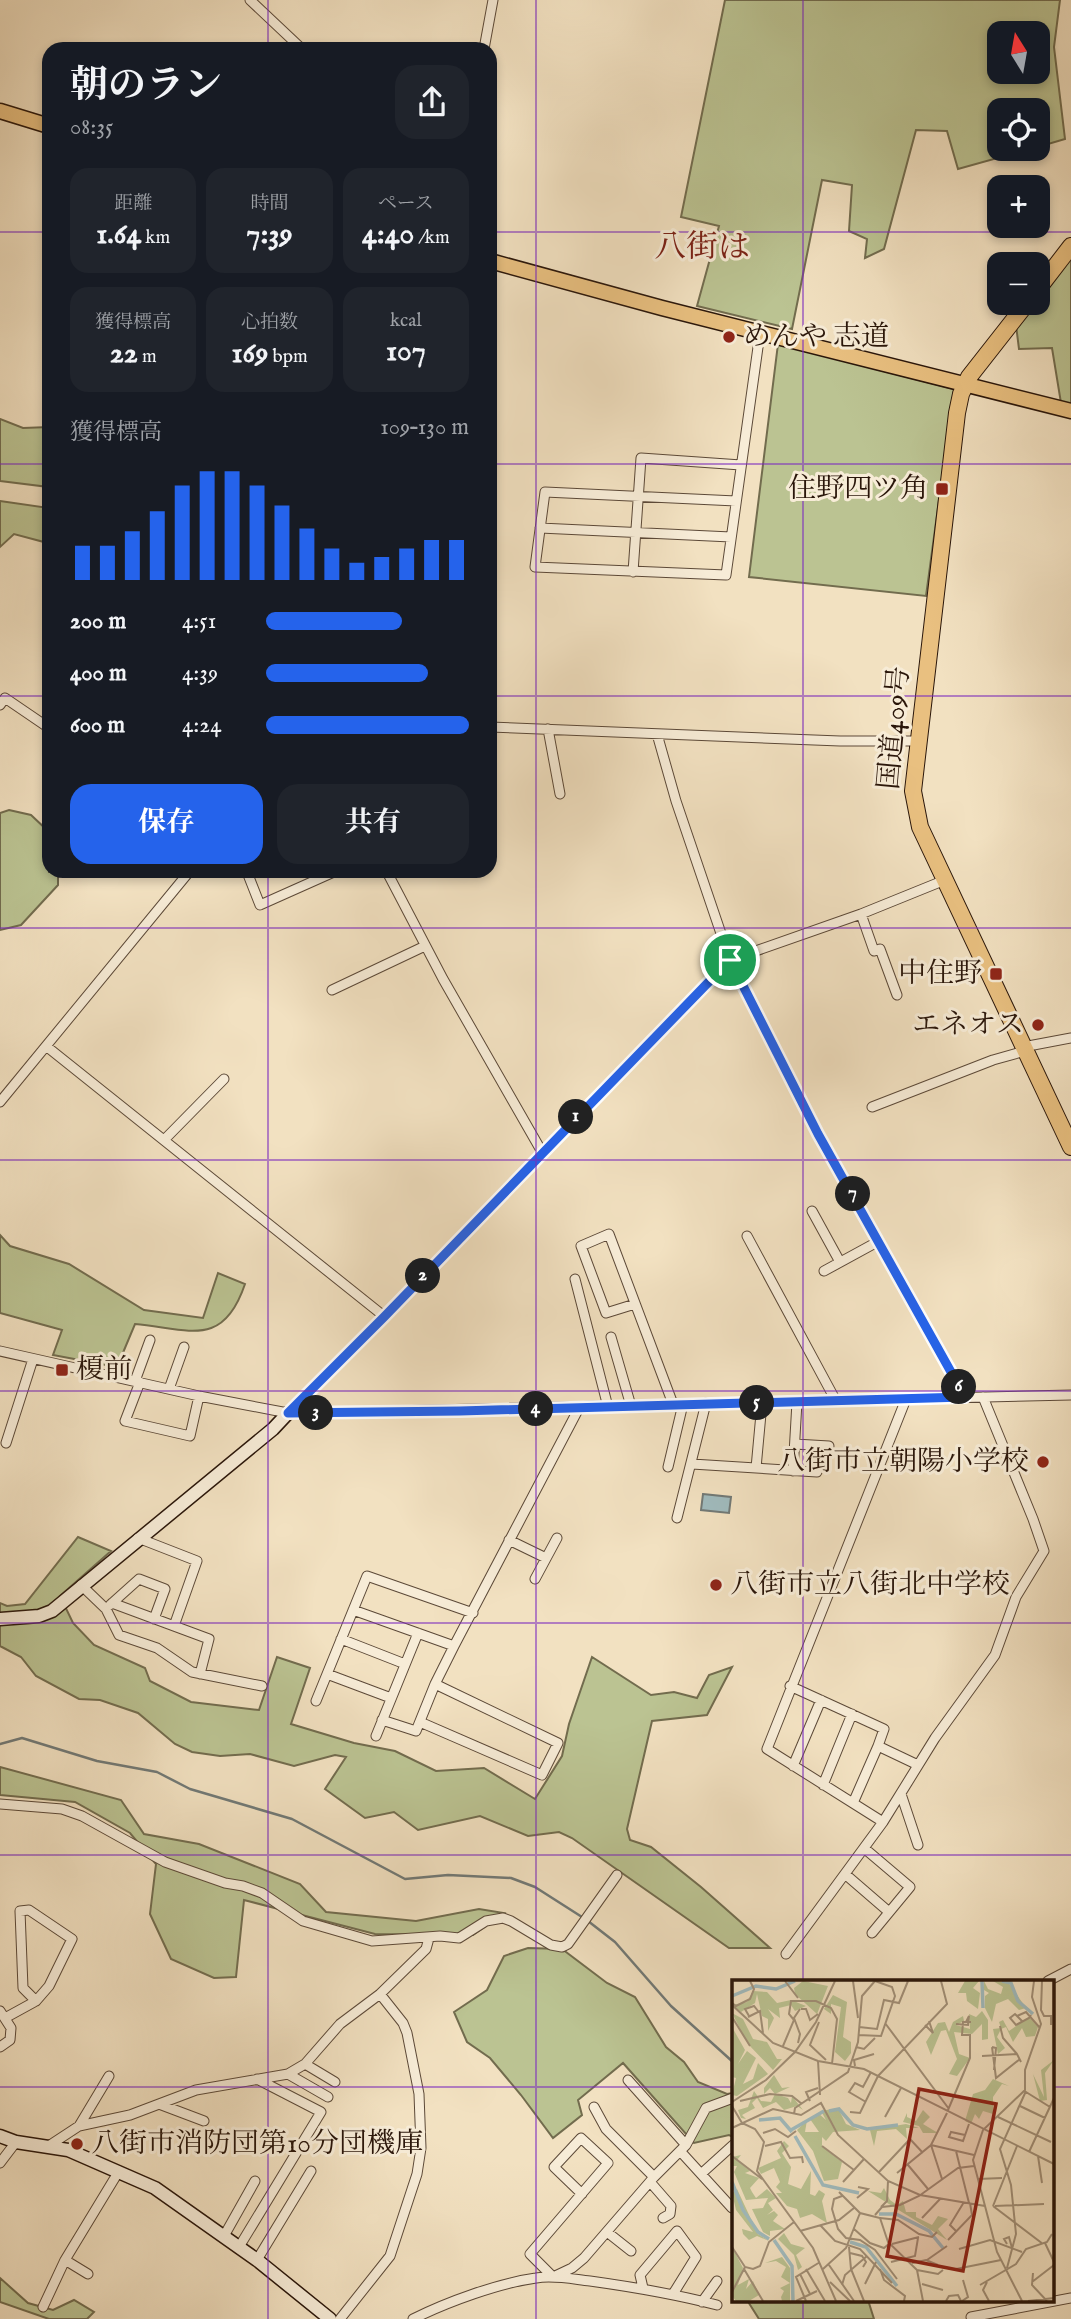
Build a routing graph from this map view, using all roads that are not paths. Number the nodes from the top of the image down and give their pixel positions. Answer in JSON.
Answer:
{"nodes":[{"id":1,"x":250,"y":0,"type":"edge"},
{"id":2,"x":493,"y":0,"type":"edge"},
{"id":3,"x":295,"y":42,"type":"edge"},
{"id":4,"x":485,"y":42,"type":"edge"},
{"id":5,"x":0,"y":111,"type":"edge"},
{"id":6,"x":42,"y":124,"type":"edge"},
{"id":7,"x":1071,"y":246,"type":"edge"},
{"id":8,"x":497,"y":263,"type":"edge"},
{"id":9,"x":1050,"y":273,"type":"edge"},
{"id":10,"x":1018,"y":315,"type":"edge"},
{"id":11,"x":760,"y":333,"type":"junction"},
{"id":12,"x":965,"y":385,"type":"junction"},
{"id":13,"x":1071,"y":411,"type":"edge"},
{"id":14,"x":741,"y":465,"type":"junction"},
{"id":15,"x":637,"y":496,"type":"junction"},
{"id":16,"x":736,"y":501,"type":"junction"},
{"id":17,"x":540,"y":528,"type":"junction"},
{"id":18,"x":635,"y":533,"type":"junction"},
{"id":19,"x":731,"y":537,"type":"junction"},
{"id":20,"x":633,"y":572,"type":"junction"},
{"id":21,"x":0,"y":705,"type":"edge"},
{"id":22,"x":42,"y":723,"type":"edge"},
{"id":23,"x":497,"y":727,"type":"edge"},
{"id":24,"x":548,"y":729,"type":"junction"},
{"id":25,"x":657,"y":734,"type":"junction"},
{"id":26,"x":918,"y":741,"type":"junction"},
{"id":27,"x":560,"y":794,"type":"dead end"},
{"id":28,"x":184,"y":878,"type":"edge"},
{"id":29,"x":251,"y":878,"type":"edge"},
{"id":30,"x":321,"y":878,"type":"edge"},
{"id":31,"x":390,"y":878,"type":"edge"},
{"id":32,"x":945,"y":880,"type":"junction"},
{"id":33,"x":861,"y":914,"type":"junction"},
{"id":34,"x":425,"y":946,"type":"junction"},
{"id":35,"x":730,"y":960,"type":"junction"},
{"id":36,"x":332,"y":990,"type":"dead end"},
{"id":37,"x":897,"y":995,"type":"dead end"},
{"id":38,"x":1071,"y":1038,"type":"edge"},
{"id":39,"x":46,"y":1046,"type":"junction"},
{"id":40,"x":1024,"y":1049,"type":"junction"},
{"id":41,"x":224,"y":1079,"type":"dead end"},
{"id":42,"x":0,"y":1102,"type":"edge"},
{"id":43,"x":872,"y":1107,"type":"dead end"},
{"id":44,"x":164,"y":1140,"type":"junction"},
{"id":45,"x":1071,"y":1147,"type":"edge"},
{"id":46,"x":542,"y":1152,"type":"junction"},
{"id":47,"x":812,"y":1211,"type":"dead end"},
{"id":48,"x":747,"y":1236,"type":"dead end"},
{"id":49,"x":879,"y":1241,"type":"junction"},
{"id":50,"x":840,"y":1262,"type":"junction"},
{"id":51,"x":824,"y":1271,"type":"dead end"},
{"id":52,"x":575,"y":1279,"type":"dead end"},
{"id":53,"x":635,"y":1304,"type":"junction"},
{"id":54,"x":384,"y":1317,"type":"junction"},
{"id":55,"x":611,"y":1337,"type":"dead end"},
{"id":56,"x":150,"y":1340,"type":"dead end"},
{"id":57,"x":184,"y":1347,"type":"dead end"},
{"id":58,"x":0,"y":1351,"type":"edge"},
{"id":59,"x":33,"y":1359,"type":"junction"},
{"id":60,"x":137,"y":1381,"type":"junction"},
{"id":61,"x":169,"y":1389,"type":"junction"},
{"id":62,"x":1071,"y":1395,"type":"edge"},
{"id":63,"x":200,"y":1396,"type":"junction"},
{"id":64,"x":965,"y":1397,"type":"junction"},
{"id":65,"x":983,"y":1397,"type":"junction"},
{"id":66,"x":906,"y":1399,"type":"junction"},
{"id":67,"x":836,"y":1401,"type":"junction"},
{"id":68,"x":797,"y":1402,"type":"junction"},
{"id":69,"x":762,"y":1403,"type":"junction"},
{"id":70,"x":678,"y":1404,"type":"junction"},
{"id":71,"x":706,"y":1404,"type":"junction"},
{"id":72,"x":631,"y":1406,"type":"junction"},
{"id":73,"x":608,"y":1407,"type":"junction"},
{"id":74,"x":579,"y":1408,"type":"junction"},
{"id":75,"x":288,"y":1413,"type":"junction"},
{"id":76,"x":6,"y":1443,"type":"dead end"},
{"id":77,"x":795,"y":1444,"type":"junction"},
{"id":78,"x":829,"y":1446,"type":"dead end"},
{"id":79,"x":692,"y":1464,"type":"junction"},
{"id":80,"x":668,"y":1466,"type":"dead end"},
{"id":81,"x":756,"y":1468,"type":"junction"},
{"id":82,"x":793,"y":1471,"type":"junction"},
{"id":83,"x":817,"y":1472,"type":"dead end"},
{"id":84,"x":677,"y":1518,"type":"dead end"},
{"id":85,"x":138,"y":1538,"type":"junction"},
{"id":86,"x":557,"y":1538,"type":"dead end"},
{"id":87,"x":509,"y":1540,"type":"junction"},
{"id":88,"x":546,"y":1558,"type":"junction"},
{"id":89,"x":535,"y":1579,"type":"dead end"},
{"id":90,"x":81,"y":1585,"type":"junction"},
{"id":91,"x":109,"y":1606,"type":"junction"},
{"id":92,"x":353,"y":1610,"type":"junction"},
{"id":93,"x":473,"y":1613,"type":"junction"},
{"id":94,"x":0,"y":1619,"type":"edge"},
{"id":95,"x":154,"y":1619,"type":"junction"},
{"id":96,"x":174,"y":1626,"type":"junction"},
{"id":97,"x":418,"y":1633,"type":"junction"},
{"id":98,"x":341,"y":1639,"type":"junction"},
{"id":99,"x":454,"y":1646,"type":"junction"},
{"id":100,"x":405,"y":1664,"type":"junction"},
{"id":101,"x":200,"y":1674,"type":"junction"},
{"id":102,"x":327,"y":1674,"type":"junction"},
{"id":103,"x":435,"y":1684,"type":"junction"},
{"id":104,"x":262,"y":1686,"type":"dead end"},
{"id":105,"x":790,"y":1686,"type":"junction"},
{"id":106,"x":391,"y":1698,"type":"junction"},
{"id":107,"x":821,"y":1700,"type":"junction"},
{"id":108,"x":316,"y":1701,"type":"dead end"},
{"id":109,"x":852,"y":1714,"type":"junction"},
{"id":110,"x":382,"y":1720,"type":"junction"},
{"id":111,"x":420,"y":1721,"type":"junction"},
{"id":112,"x":376,"y":1736,"type":"dead end"},
{"id":113,"x":878,"y":1746,"type":"junction"},
{"id":114,"x":918,"y":1765,"type":"junction"},
{"id":115,"x":793,"y":1766,"type":"junction"},
{"id":116,"x":823,"y":1785,"type":"junction"},
{"id":117,"x":901,"y":1794,"type":"junction"},
{"id":118,"x":853,"y":1803,"type":"junction"},
{"id":119,"x":0,"y":1804,"type":"edge"},
{"id":120,"x":883,"y":1822,"type":"junction"},
{"id":121,"x":918,"y":1845,"type":"dead end"},
{"id":122,"x":864,"y":1848,"type":"junction"},
{"id":123,"x":845,"y":1874,"type":"junction"},
{"id":124,"x":617,"y":1875,"type":"dead end"},
{"id":125,"x":889,"y":1912,"type":"junction"},
{"id":126,"x":872,"y":1933,"type":"dead end"},
{"id":127,"x":429,"y":1938,"type":"junction"},
{"id":128,"x":786,"y":1954,"type":"dead end"},
{"id":129,"x":1071,"y":1969,"type":"edge"},
{"id":130,"x":1050,"y":1980,"type":"edge"},
{"id":131,"x":380,"y":1994,"type":"junction"},
{"id":132,"x":36,"y":2001,"type":"junction"},
{"id":133,"x":2,"y":2015,"type":"edge"},
{"id":134,"x":0,"y":2047,"type":"edge"},
{"id":135,"x":305,"y":2064,"type":"junction"},
{"id":136,"x":288,"y":2074,"type":"junction"},
{"id":137,"x":109,"y":2076,"type":"dead end"},
{"id":138,"x":257,"y":2079,"type":"junction"},
{"id":139,"x":628,"y":2080,"type":"dead end"},
{"id":140,"x":335,"y":2082,"type":"dead end"},
{"id":141,"x":328,"y":2097,"type":"dead end"},
{"id":142,"x":732,"y":2098,"type":"edge"},
{"id":143,"x":159,"y":2104,"type":"junction"},
{"id":144,"x":594,"y":2107,"type":"dead end"},
{"id":145,"x":204,"y":2121,"type":"dead end"},
{"id":146,"x":79,"y":2126,"type":"junction"},
{"id":147,"x":0,"y":2136,"type":"edge"},
{"id":148,"x":16,"y":2142,"type":"junction"},
{"id":149,"x":732,"y":2146,"type":"edge"},
{"id":150,"x":47,"y":2147,"type":"junction"},
{"id":151,"x":683,"y":2148,"type":"junction"},
{"id":152,"x":0,"y":2163,"type":"edge"},
{"id":153,"x":119,"y":2171,"type":"junction"},
{"id":154,"x":310,"y":2171,"type":"dead end"},
{"id":155,"x":701,"y":2174,"type":"junction"},
{"id":156,"x":652,"y":2180,"type":"junction"},
{"id":157,"x":255,"y":2181,"type":"dead end"},
{"id":158,"x":582,"y":2194,"type":"junction"},
{"id":159,"x":731,"y":2203,"type":"edge"},
{"id":160,"x":663,"y":2218,"type":"dead end"},
{"id":161,"x":607,"y":2232,"type":"junction"},
{"id":162,"x":224,"y":2236,"type":"junction"},
{"id":163,"x":239,"y":2247,"type":"junction"},
{"id":164,"x":631,"y":2251,"type":"dead end"},
{"id":165,"x":65,"y":2260,"type":"junction"},
{"id":166,"x":257,"y":2260,"type":"junction"},
{"id":167,"x":88,"y":2274,"type":"dead end"},
{"id":168,"x":553,"y":2277,"type":"junction"},
{"id":169,"x":717,"y":2281,"type":"dead end"},
{"id":170,"x":643,"y":2288,"type":"junction"},
{"id":171,"x":673,"y":2294,"type":"junction"},
{"id":172,"x":702,"y":2302,"type":"junction"},
{"id":173,"x":1050,"y":2302,"type":"edge"},
{"id":174,"x":717,"y":2305,"type":"dead end"},
{"id":175,"x":43,"y":2306,"type":"dead end"},
{"id":176,"x":971,"y":2317,"type":"dead end"},
{"id":177,"x":330,"y":2319,"type":"edge"},
{"id":178,"x":340,"y":2319,"type":"edge"},
{"id":179,"x":414,"y":2319,"type":"edge"}],
"edges":[{"from":1,"to":3,"type":"street"},
{"from":2,"to":4,"type":"street"},
{"from":5,"to":6,"type":"main road"},
{"from":7,"to":9,"type":"highway"},
{"from":8,"to":11,"type":"main road"},
{"from":10,"to":12,"type":"highway","name":"国道409号"},
{"from":11,"to":12,"type":"main road"},
{"from":11,"to":14,"type":"street"},
{"from":12,"to":13,"type":"main road"},
{"from":12,"to":26,"type":"highway","name":"国道409号"},
{"from":14,"to":15,"type":"street"},
{"from":14,"to":16,"type":"street"},
{"from":15,"to":16,"type":"street"},
{"from":15,"to":17,"type":"street"},
{"from":15,"to":18,"type":"street"},
{"from":16,"to":19,"type":"street"},
{"from":17,"to":18,"type":"street"},
{"from":17,"to":20,"type":"street"},
{"from":18,"to":19,"type":"street"},
{"from":18,"to":20,"type":"street"},
{"from":19,"to":20,"type":"street"},
{"from":21,"to":22,"type":"street"},
{"from":23,"to":24,"type":"street"},
{"from":24,"to":25,"type":"street"},
{"from":24,"to":27,"type":"street"},
{"from":25,"to":26,"type":"street"},
{"from":25,"to":35,"type":"street"},
{"from":26,"to":32,"type":"highway","name":"国道409号"},
{"from":28,"to":39,"type":"street"},
{"from":29,"to":30,"type":"street"},
{"from":31,"to":34,"type":"street"},
{"from":32,"to":33,"type":"street"},
{"from":32,"to":40,"type":"highway","name":"国道409号"},
{"from":33,"to":35,"type":"street"},
{"from":33,"to":37,"type":"street"},
{"from":34,"to":36,"type":"street"},
{"from":34,"to":46,"type":"street"},
{"from":35,"to":46,"type":"street"},
{"from":35,"to":49,"type":"street"},
{"from":38,"to":40,"type":"street"},
{"from":39,"to":42,"type":"street"},
{"from":39,"to":44,"type":"street"},
{"from":40,"to":43,"type":"street"},
{"from":40,"to":45,"type":"highway","name":"国道409号"},
{"from":41,"to":44,"type":"street"},
{"from":44,"to":54,"type":"street"},
{"from":46,"to":54,"type":"street"},
{"from":47,"to":50,"type":"street"},
{"from":48,"to":67,"type":"street"},
{"from":49,"to":50,"type":"street"},
{"from":49,"to":64,"type":"street"},
{"from":50,"to":51,"type":"street"},
{"from":52,"to":73,"type":"street"},
{"from":53,"to":53,"type":"street"},
{"from":53,"to":70,"type":"street"},
{"from":54,"to":75,"type":"street"},
{"from":55,"to":72,"type":"street"},
{"from":56,"to":60,"type":"street"},
{"from":57,"to":61,"type":"street"},
{"from":58,"to":59,"type":"street"},
{"from":59,"to":60,"type":"street"},
{"from":59,"to":76,"type":"street"},
{"from":60,"to":61,"type":"street"},
{"from":60,"to":63,"type":"street"},
{"from":61,"to":63,"type":"street"},
{"from":62,"to":65,"type":"street"},
{"from":63,"to":75,"type":"street"},
{"from":64,"to":65,"type":"street"},
{"from":64,"to":66,"type":"street"},
{"from":65,"to":114,"type":"street"},
{"from":66,"to":67,"type":"street"},
{"from":66,"to":105,"type":"street"},
{"from":67,"to":68,"type":"street"},
{"from":68,"to":69,"type":"street"},
{"from":68,"to":77,"type":"street"},
{"from":69,"to":71,"type":"street"},
{"from":69,"to":81,"type":"street"},
{"from":70,"to":71,"type":"street"},
{"from":70,"to":72,"type":"street"},
{"from":70,"to":80,"type":"street"},
{"from":71,"to":79,"type":"street"},
{"from":72,"to":73,"type":"street"},
{"from":73,"to":74,"type":"street"},
{"from":74,"to":75,"type":"street"},
{"from":74,"to":87,"type":"street"},
{"from":75,"to":85,"type":"street"},
{"from":77,"to":78,"type":"street"},
{"from":77,"to":82,"type":"street"},
{"from":79,"to":81,"type":"street"},
{"from":79,"to":84,"type":"street"},
{"from":81,"to":82,"type":"street"},
{"from":82,"to":83,"type":"street"},
{"from":85,"to":90,"type":"street"},
{"from":85,"to":96,"type":"street"},
{"from":86,"to":88,"type":"street"},
{"from":87,"to":88,"type":"street"},
{"from":87,"to":93,"type":"street"},
{"from":88,"to":89,"type":"street"},
{"from":90,"to":91,"type":"street"},
{"from":90,"to":94,"type":"street"},
{"from":91,"to":95,"type":"street"},
{"from":91,"to":95,"type":"street"},
{"from":91,"to":101,"type":"street"},
{"from":92,"to":93,"type":"street"},
{"from":92,"to":97,"type":"street"},
{"from":92,"to":98,"type":"street"},
{"from":93,"to":99,"type":"street"},
{"from":95,"to":96,"type":"street"},
{"from":96,"to":101,"type":"street"},
{"from":97,"to":99,"type":"street"},
{"from":97,"to":100,"type":"street"},
{"from":98,"to":100,"type":"street"},
{"from":98,"to":102,"type":"street"},
{"from":99,"to":103,"type":"street"},
{"from":100,"to":106,"type":"street"},
{"from":101,"to":104,"type":"street"},
{"from":102,"to":106,"type":"street"},
{"from":102,"to":108,"type":"street"},
{"from":103,"to":111,"type":"street"},
{"from":103,"to":111,"type":"street"},
{"from":105,"to":107,"type":"street"},
{"from":105,"to":115,"type":"street"},
{"from":106,"to":110,"type":"street"},
{"from":107,"to":109,"type":"street"},
{"from":107,"to":115,"type":"street"},
{"from":109,"to":113,"type":"street"},
{"from":109,"to":116,"type":"street"},
{"from":110,"to":111,"type":"street"},
{"from":110,"to":112,"type":"street"},
{"from":113,"to":114,"type":"street"},
{"from":113,"to":118,"type":"street"},
{"from":114,"to":117,"type":"street"},
{"from":115,"to":116,"type":"street"},
{"from":116,"to":118,"type":"street"},
{"from":117,"to":120,"type":"street"},
{"from":117,"to":121,"type":"street"},
{"from":118,"to":120,"type":"street"},
{"from":119,"to":127,"type":"street"},
{"from":120,"to":122,"type":"street"},
{"from":122,"to":123,"type":"street"},
{"from":122,"to":125,"type":"street"},
{"from":123,"to":125,"type":"street"},
{"from":123,"to":128,"type":"street"},
{"from":124,"to":127,"type":"street"},
{"from":125,"to":126,"type":"street"},
{"from":127,"to":131,"type":"street"},
{"from":129,"to":130,"type":"street"},
{"from":131,"to":135,"type":"street"},
{"from":131,"to":178,"type":"street"},
{"from":132,"to":132,"type":"street"},
{"from":132,"to":133,"type":"street"},
{"from":133,"to":134,"type":"street"},
{"from":135,"to":136,"type":"street"},
{"from":135,"to":140,"type":"street"},
{"from":136,"to":138,"type":"street"},
{"from":136,"to":141,"type":"street"},
{"from":137,"to":146,"type":"street"},
{"from":138,"to":143,"type":"street"},
{"from":138,"to":163,"type":"street"},
{"from":139,"to":151,"type":"street"},
{"from":142,"to":151,"type":"street"},
{"from":143,"to":145,"type":"street"},
{"from":143,"to":146,"type":"street"},
{"from":144,"to":156,"type":"street"},
{"from":146,"to":150,"type":"street"},
{"from":147,"to":148,"type":"street"},
{"from":148,"to":150,"type":"street"},
{"from":148,"to":152,"type":"street"},
{"from":149,"to":155,"type":"street"},
{"from":150,"to":153,"type":"street"},
{"from":151,"to":155,"type":"street"},
{"from":151,"to":156,"type":"street"},
{"from":153,"to":162,"type":"street"},
{"from":153,"to":165,"type":"street"},
{"from":154,"to":166,"type":"street"},
{"from":155,"to":159,"type":"street"},
{"from":156,"to":160,"type":"street"},
{"from":156,"to":161,"type":"street"},
{"from":157,"to":162,"type":"street"},
{"from":158,"to":158,"type":"street"},
{"from":158,"to":168,"type":"street"},
{"from":161,"to":164,"type":"street"},
{"from":161,"to":168,"type":"street"},
{"from":162,"to":163,"type":"street"},
{"from":163,"to":166,"type":"street"},
{"from":165,"to":167,"type":"street"},
{"from":165,"to":175,"type":"street"},
{"from":166,"to":177,"type":"street"},
{"from":168,"to":170,"type":"street"},
{"from":168,"to":179,"type":"street"},
{"from":169,"to":172,"type":"street"},
{"from":170,"to":171,"type":"street"},
{"from":170,"to":171,"type":"street"},
{"from":171,"to":172,"type":"street"},
{"from":172,"to":174,"type":"street"},
{"from":173,"to":176,"type":"street"}]}
